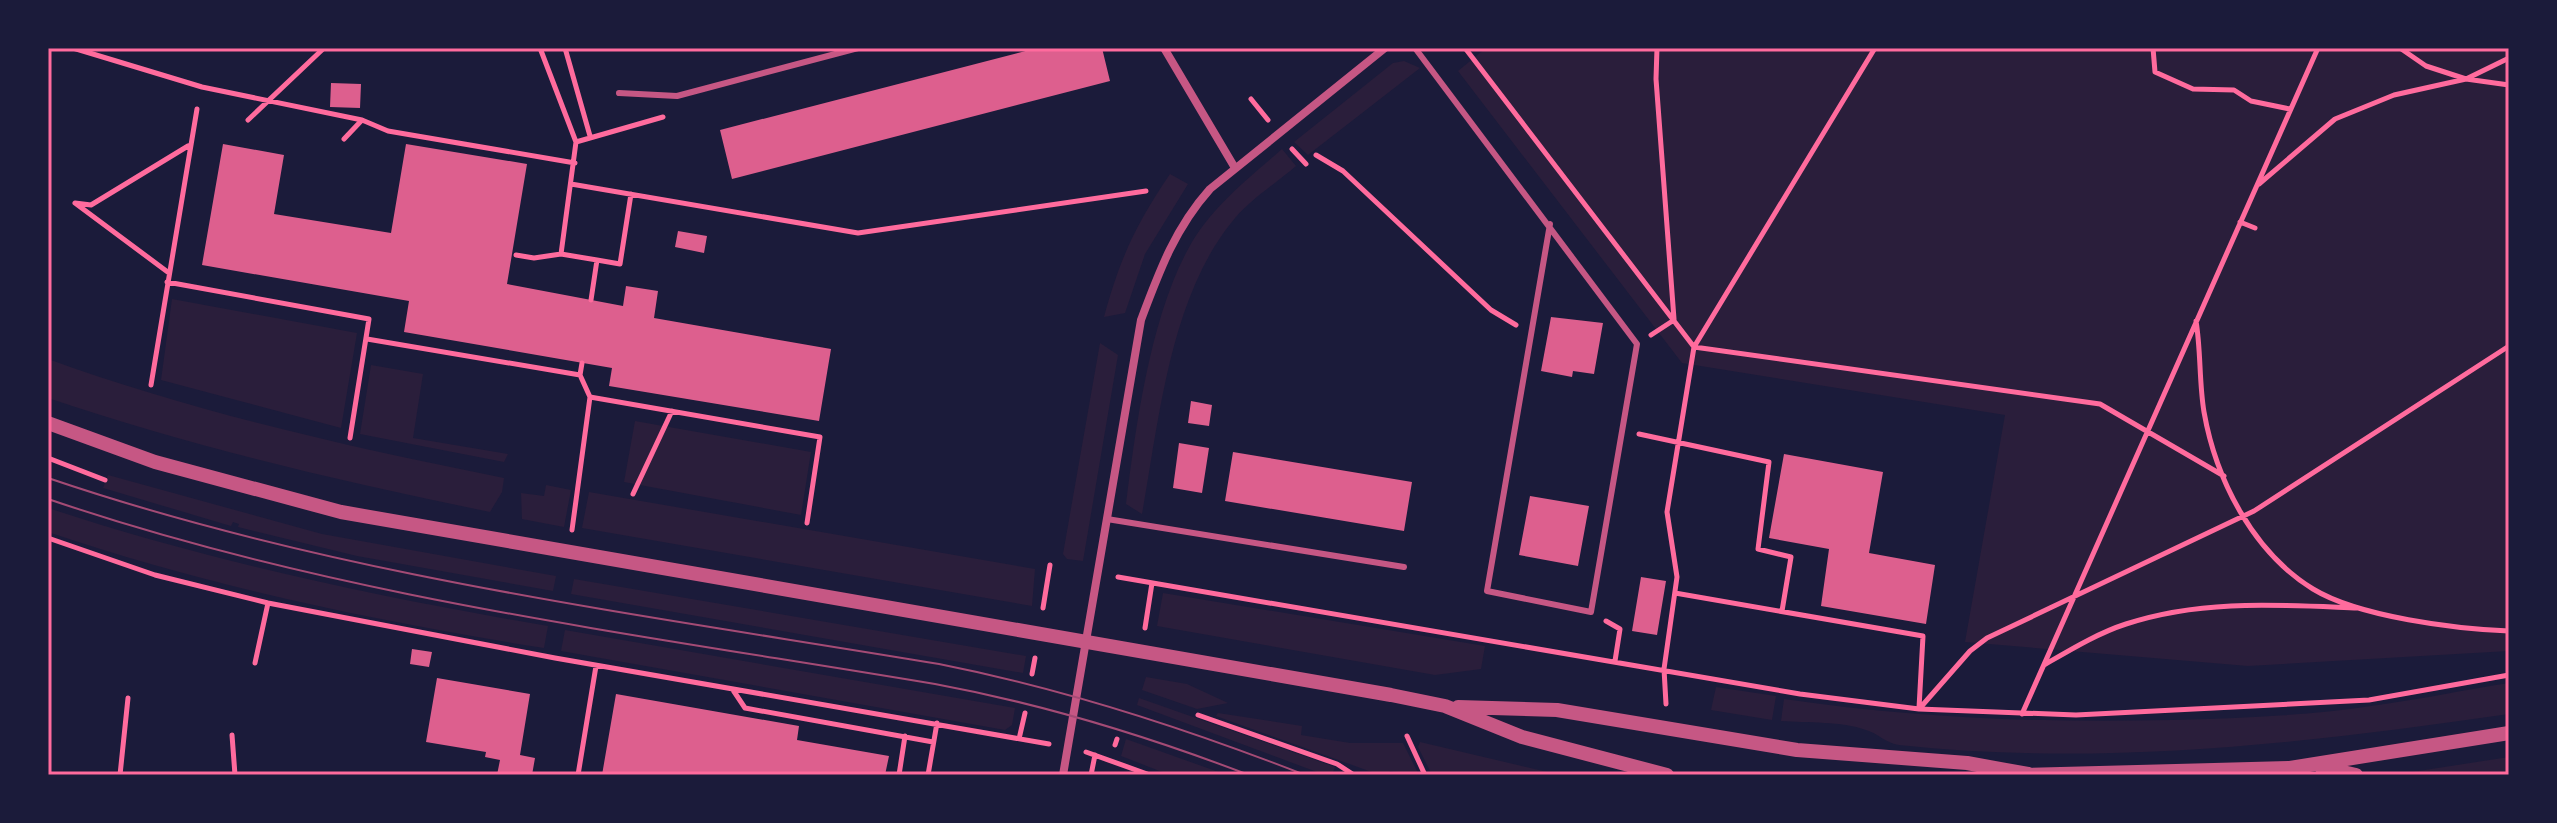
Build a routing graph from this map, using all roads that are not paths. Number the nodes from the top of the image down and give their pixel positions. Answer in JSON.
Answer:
{"nodes":[{"id":1,"x":858,"y":48,"type":"edge"},
{"id":2,"x":1164,"y":48,"type":"edge"},
{"id":3,"x":1385,"y":48,"type":"edge"},
{"id":4,"x":1415,"y":48,"type":"edge"},
{"id":5,"x":619,"y":93,"type":"dead end"},
{"id":6,"x":1235,"y":168,"type":"junction"},
{"id":7,"x":1550,"y":224,"type":"junction"},
{"id":8,"x":48,"y":423,"type":"edge"},
{"id":9,"x":1107,"y":519,"type":"junction"},
{"id":10,"x":1404,"y":567,"type":"dead end"},
{"id":11,"x":1086,"y":642,"type":"junction"},
{"id":12,"x":1445,"y":706,"type":"junction"},
{"id":13,"x":2509,"y":733,"type":"edge"},
{"id":14,"x":2306,"y":766,"type":"junction"},
{"id":15,"x":1063,"y":775,"type":"edge"},
{"id":16,"x":1667,"y":775,"type":"edge"},
{"id":17,"x":2027,"y":775,"type":"edge"},
{"id":18,"x":2356,"y":775,"type":"edge"}],
"edges":[{"from":1,"to":5,"type":"lane"},
{"from":2,"to":6,"type":"street"},
{"from":3,"to":6,"type":"street"},
{"from":4,"to":7,"type":"lane"},
{"from":6,"to":9,"type":"street"},
{"from":7,"to":7,"type":"lane"},
{"from":8,"to":11,"type":"street"},
{"from":9,"to":10,"type":"lane"},
{"from":9,"to":11,"type":"street"},
{"from":11,"to":12,"type":"street"},
{"from":11,"to":15,"type":"street"},
{"from":12,"to":16,"type":"street"},
{"from":12,"to":17,"type":"street"},
{"from":13,"to":14,"type":"street"},
{"from":14,"to":17,"type":"street"},
{"from":14,"to":18,"type":"street"}]}
